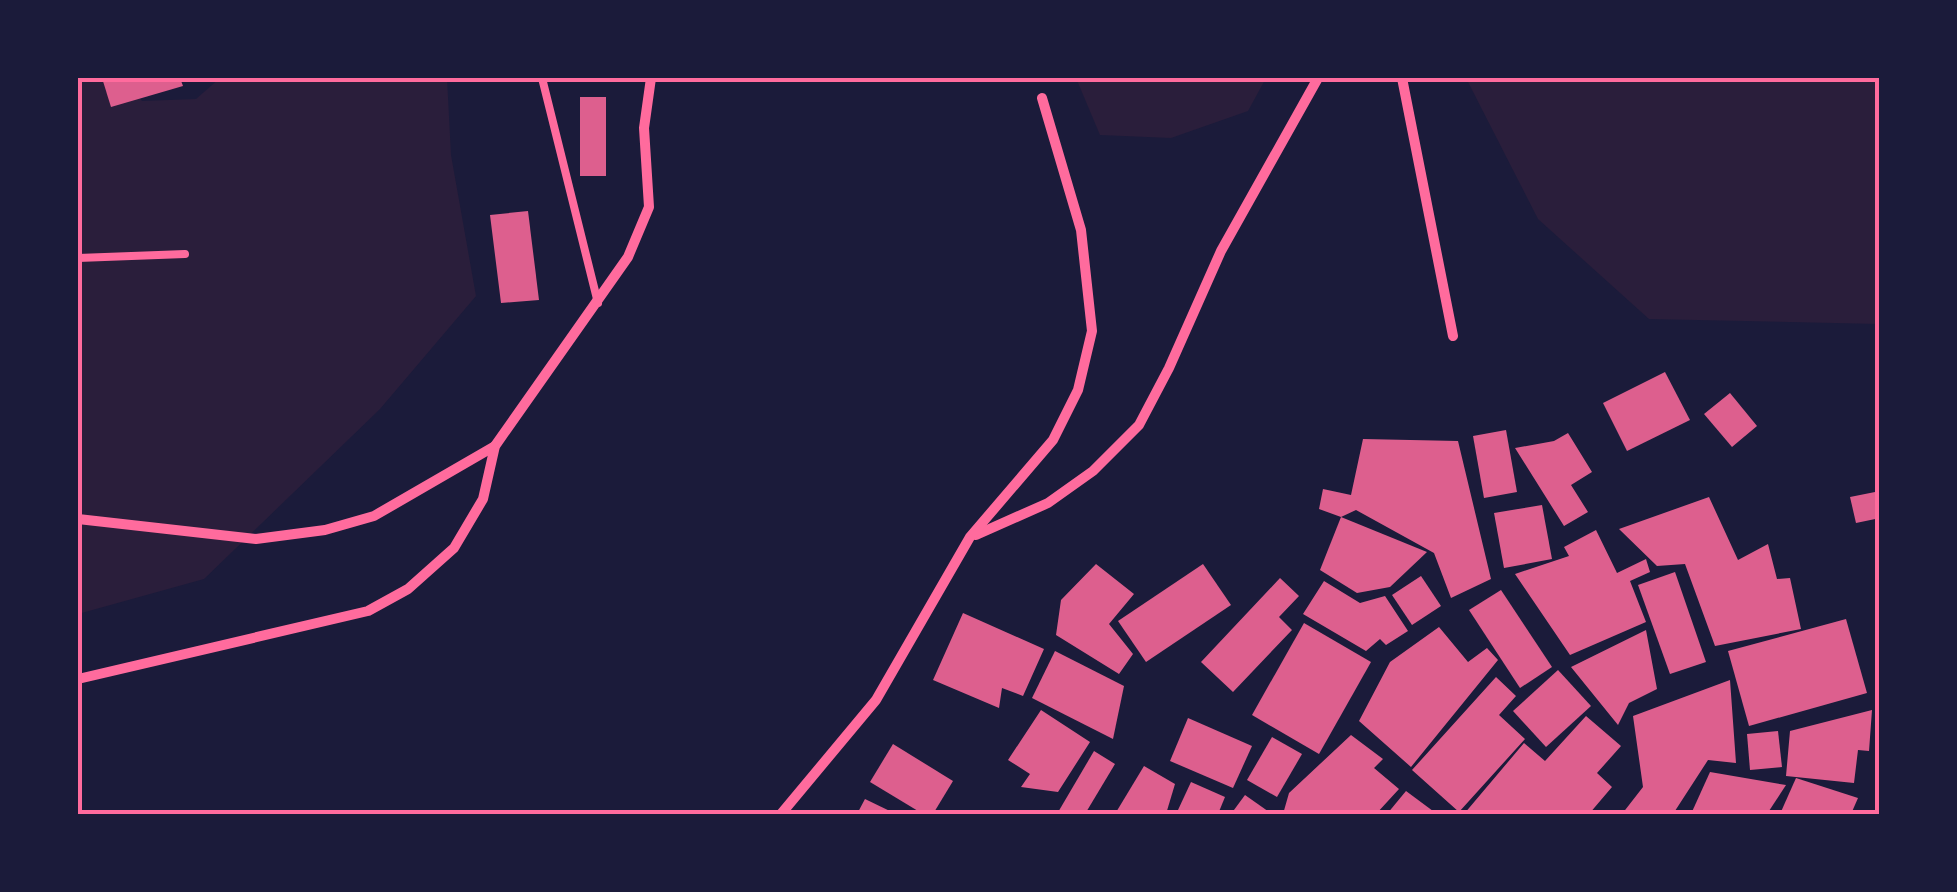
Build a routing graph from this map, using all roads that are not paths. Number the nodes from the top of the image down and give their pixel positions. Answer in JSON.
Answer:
{"nodes":[{"id":1,"x":542,"y":78,"type":"edge"},
{"id":2,"x":651,"y":78,"type":"edge"},
{"id":3,"x":1318,"y":78,"type":"edge"},
{"id":4,"x":1402,"y":78,"type":"edge"},
{"id":5,"x":1042,"y":98,"type":"dead end"},
{"id":6,"x":185,"y":254,"type":"dead end"},
{"id":7,"x":78,"y":258,"type":"edge"},
{"id":8,"x":598,"y":303,"type":"junction"},
{"id":9,"x":1453,"y":336,"type":"dead end"},
{"id":10,"x":495,"y":446,"type":"junction"},
{"id":11,"x":78,"y":519,"type":"edge"},
{"id":12,"x":970,"y":537,"type":"junction"},
{"id":13,"x":78,"y":679,"type":"edge"},
{"id":14,"x":781,"y":814,"type":"edge"}],
"edges":[{"from":1,"to":8,"type":"lane"},
{"from":2,"to":8,"type":"street"},
{"from":3,"to":12,"type":"street"},
{"from":4,"to":9,"type":"street"},
{"from":5,"to":12,"type":"street"},
{"from":6,"to":7,"type":"lane"},
{"from":8,"to":10,"type":"street"},
{"from":10,"to":11,"type":"street"},
{"from":10,"to":13,"type":"street"},
{"from":12,"to":14,"type":"street"}]}
